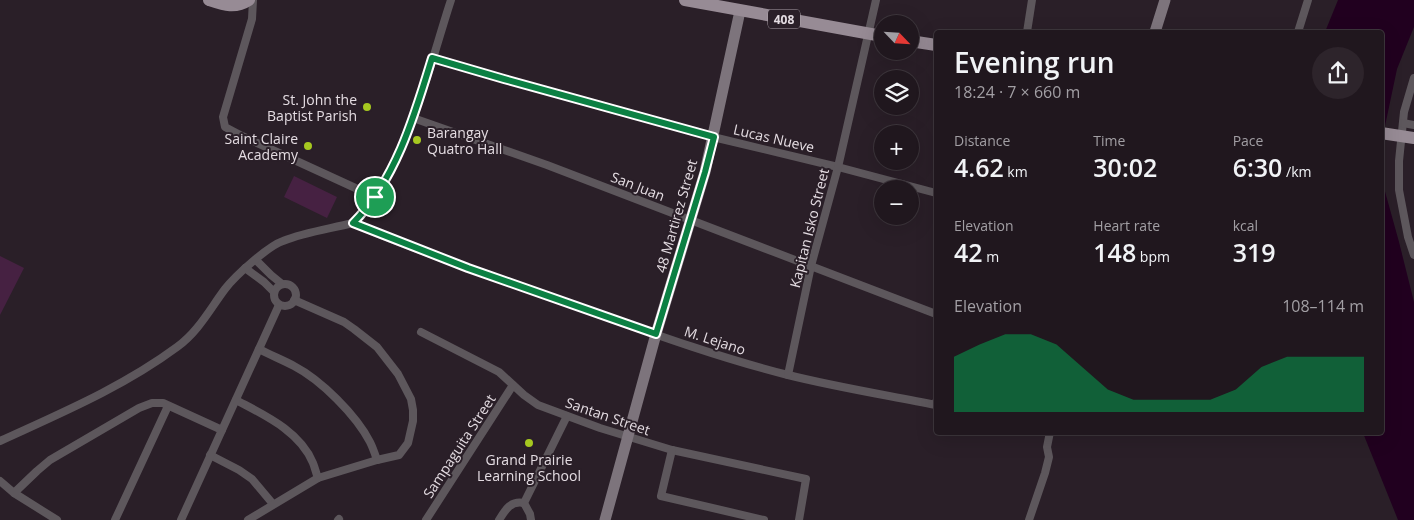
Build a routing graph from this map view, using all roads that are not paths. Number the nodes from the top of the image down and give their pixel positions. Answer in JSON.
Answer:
{"nodes":[{"id":1,"x":209,"y":0,"type":"edge"},
{"id":2,"x":249,"y":0,"type":"edge"},
{"id":3,"x":253,"y":0,"type":"edge"},
{"id":4,"x":451,"y":0,"type":"edge"},
{"id":5,"x":685,"y":0,"type":"edge"},
{"id":6,"x":876,"y":0,"type":"edge"},
{"id":7,"x":1032,"y":0,"type":"edge"},
{"id":8,"x":1165,"y":0,"type":"edge"},
{"id":9,"x":1308,"y":0,"type":"edge"},
{"id":10,"x":741,"y":5,"type":"edge"},
{"id":11,"x":1027,"y":30,"type":"edge"},
{"id":12,"x":1156,"y":30,"type":"edge"},
{"id":13,"x":1299,"y":30,"type":"edge"},
{"id":14,"x":868,"y":34,"type":"junction"},
{"id":15,"x":874,"y":35,"type":"edge"},
{"id":16,"x":919,"y":42,"type":"edge"},
{"id":17,"x":934,"y":45,"type":"edge"},
{"id":18,"x":432,"y":58,"type":"junction"},
{"id":19,"x":1414,"y":78,"type":"edge"},
{"id":20,"x":414,"y":118,"type":"junction"},
{"id":21,"x":1403,"y":123,"type":"junction"},
{"id":22,"x":1414,"y":125,"type":"edge"},
{"id":23,"x":1384,"y":133,"type":"edge"},
{"id":24,"x":714,"y":137,"type":"junction"},
{"id":25,"x":1414,"y":138,"type":"edge"},
{"id":26,"x":838,"y":166,"type":"junction"},
{"id":27,"x":934,"y":192,"type":"edge"},
{"id":28,"x":375,"y":197,"type":"junction"},
{"id":29,"x":690,"y":219,"type":"junction"},
{"id":30,"x":353,"y":223,"type":"junction"},
{"id":31,"x":1414,"y":255,"type":"edge"},
{"id":32,"x":256,"y":260,"type":"junction"},
{"id":33,"x":812,"y":266,"type":"junction"},
{"id":34,"x":245,"y":268,"type":"junction"},
{"id":35,"x":282,"y":284,"type":"junction"},
{"id":36,"x":274,"y":292,"type":"junction"},
{"id":37,"x":294,"y":300,"type":"junction"},
{"id":38,"x":279,"y":305,"type":"junction"},
{"id":39,"x":934,"y":313,"type":"edge"},
{"id":40,"x":421,"y":332,"type":"dead end"},
{"id":41,"x":656,"y":334,"type":"junction"},
{"id":42,"x":259,"y":349,"type":"junction"},
{"id":43,"x":788,"y":375,"type":"junction"},
{"id":44,"x":513,"y":385,"type":"junction"},
{"id":45,"x":236,"y":400,"type":"junction"},
{"id":46,"x":934,"y":404,"type":"edge"},
{"id":47,"x":168,"y":406,"type":"junction"},
{"id":48,"x":568,"y":416,"type":"junction"},
{"id":49,"x":222,"y":430,"type":"junction"},
{"id":50,"x":1049,"y":435,"type":"edge"},
{"id":51,"x":627,"y":437,"type":"junction"},
{"id":52,"x":0,"y":441,"type":"edge"},
{"id":53,"x":672,"y":450,"type":"junction"},
{"id":54,"x":210,"y":455,"type":"junction"},
{"id":55,"x":377,"y":460,"type":"junction"},
{"id":56,"x":318,"y":478,"type":"junction"},
{"id":57,"x":0,"y":481,"type":"edge"},
{"id":58,"x":14,"y":493,"type":"junction"},
{"id":59,"x":524,"y":503,"type":"junction"},
{"id":60,"x":273,"y":504,"type":"junction"},
{"id":61,"x":56,"y":520,"type":"edge"},
{"id":62,"x":115,"y":520,"type":"edge"},
{"id":63,"x":181,"y":520,"type":"edge"},
{"id":64,"x":248,"y":520,"type":"edge"},
{"id":65,"x":426,"y":520,"type":"edge"},
{"id":66,"x":499,"y":520,"type":"edge"},
{"id":67,"x":531,"y":520,"type":"edge"},
{"id":68,"x":605,"y":520,"type":"edge"},
{"id":69,"x":764,"y":520,"type":"edge"},
{"id":70,"x":799,"y":520,"type":"edge"},
{"id":71,"x":1029,"y":520,"type":"edge"}],
"edges":[{"from":1,"to":2,"type":"main road"},
{"from":3,"to":28,"type":"street"},
{"from":4,"to":18,"type":"street"},
{"from":5,"to":10,"type":"main road","number":"408"},
{"from":6,"to":14,"type":"street","name":"Kapitan Isko Street"},
{"from":7,"to":11,"type":"street"},
{"from":8,"to":12,"type":"street"},
{"from":9,"to":13,"type":"street"},
{"from":10,"to":14,"type":"main road","number":"408"},
{"from":10,"to":24,"type":"street","name":"48 Martirez Street"},
{"from":14,"to":15,"type":"main road","number":"408"},
{"from":14,"to":26,"type":"street","name":"Kapitan Isko Street"},
{"from":16,"to":17,"type":"main road"},
{"from":18,"to":20,"type":"street"},
{"from":18,"to":24,"type":"street","name":"Lucas Nueve"},
{"from":19,"to":21,"type":"street"},
{"from":20,"to":28,"type":"street"},
{"from":20,"to":29,"type":"street","name":"San Juan"},
{"from":21,"to":22,"type":"street"},
{"from":21,"to":31,"type":"street"},
{"from":23,"to":25,"type":"main road","bridge":true},
{"from":24,"to":26,"type":"street","name":"Lucas Nueve"},
{"from":24,"to":29,"type":"street","name":"48 Martirez Street"},
{"from":26,"to":27,"type":"street","name":"Lucas Nueve"},
{"from":26,"to":33,"type":"street","name":"Kapitan Isko Street"},
{"from":28,"to":30,"type":"street"},
{"from":29,"to":33,"type":"street","name":"San Juan"},
{"from":29,"to":41,"type":"street","name":"48 Martirez Street"},
{"from":30,"to":32,"type":"street"},
{"from":30,"to":41,"type":"street","name":"M. Lejano"},
{"from":32,"to":34,"type":"street"},
{"from":32,"to":35,"type":"street"},
{"from":33,"to":39,"type":"street","name":"San Juan"},
{"from":33,"to":43,"type":"street","name":"Kapitan Isko Street"},
{"from":34,"to":36,"type":"street"},
{"from":34,"to":52,"type":"street"},
{"from":35,"to":36,"type":"street"},
{"from":35,"to":37,"type":"street"},
{"from":36,"to":38,"type":"street"},
{"from":37,"to":38,"type":"street"},
{"from":37,"to":55,"type":"street"},
{"from":38,"to":42,"type":"street"},
{"from":40,"to":44,"type":"street","name":"Santan Street"},
{"from":41,"to":43,"type":"street","name":"M. Lejano"},
{"from":41,"to":51,"type":"street","name":"48 Martirez Street"},
{"from":42,"to":45,"type":"street"},
{"from":42,"to":55,"type":"street"},
{"from":43,"to":46,"type":"street","name":"M. Lejano"},
{"from":44,"to":48,"type":"street","name":"Santan Street"},
{"from":44,"to":65,"type":"street","name":"Sampaguita Street"},
{"from":45,"to":49,"type":"street"},
{"from":45,"to":56,"type":"street"},
{"from":47,"to":49,"type":"street"},
{"from":47,"to":58,"type":"street"},
{"from":47,"to":62,"type":"street"},
{"from":48,"to":51,"type":"street","name":"Santan Street"},
{"from":48,"to":59,"type":"street"},
{"from":49,"to":54,"type":"street"},
{"from":50,"to":71,"type":"street"},
{"from":51,"to":53,"type":"street","name":"Santan Street"},
{"from":51,"to":68,"type":"street","name":"48 Martirez Street"},
{"from":53,"to":69,"type":"street"},
{"from":53,"to":70,"type":"street","name":"Santan Street"},
{"from":54,"to":60,"type":"street"},
{"from":54,"to":63,"type":"street"},
{"from":55,"to":56,"type":"street"},
{"from":56,"to":60,"type":"street"},
{"from":57,"to":58,"type":"street"},
{"from":58,"to":61,"type":"street"},
{"from":59,"to":66,"type":"street"},
{"from":59,"to":67,"type":"street"},
{"from":60,"to":64,"type":"street"}]}
